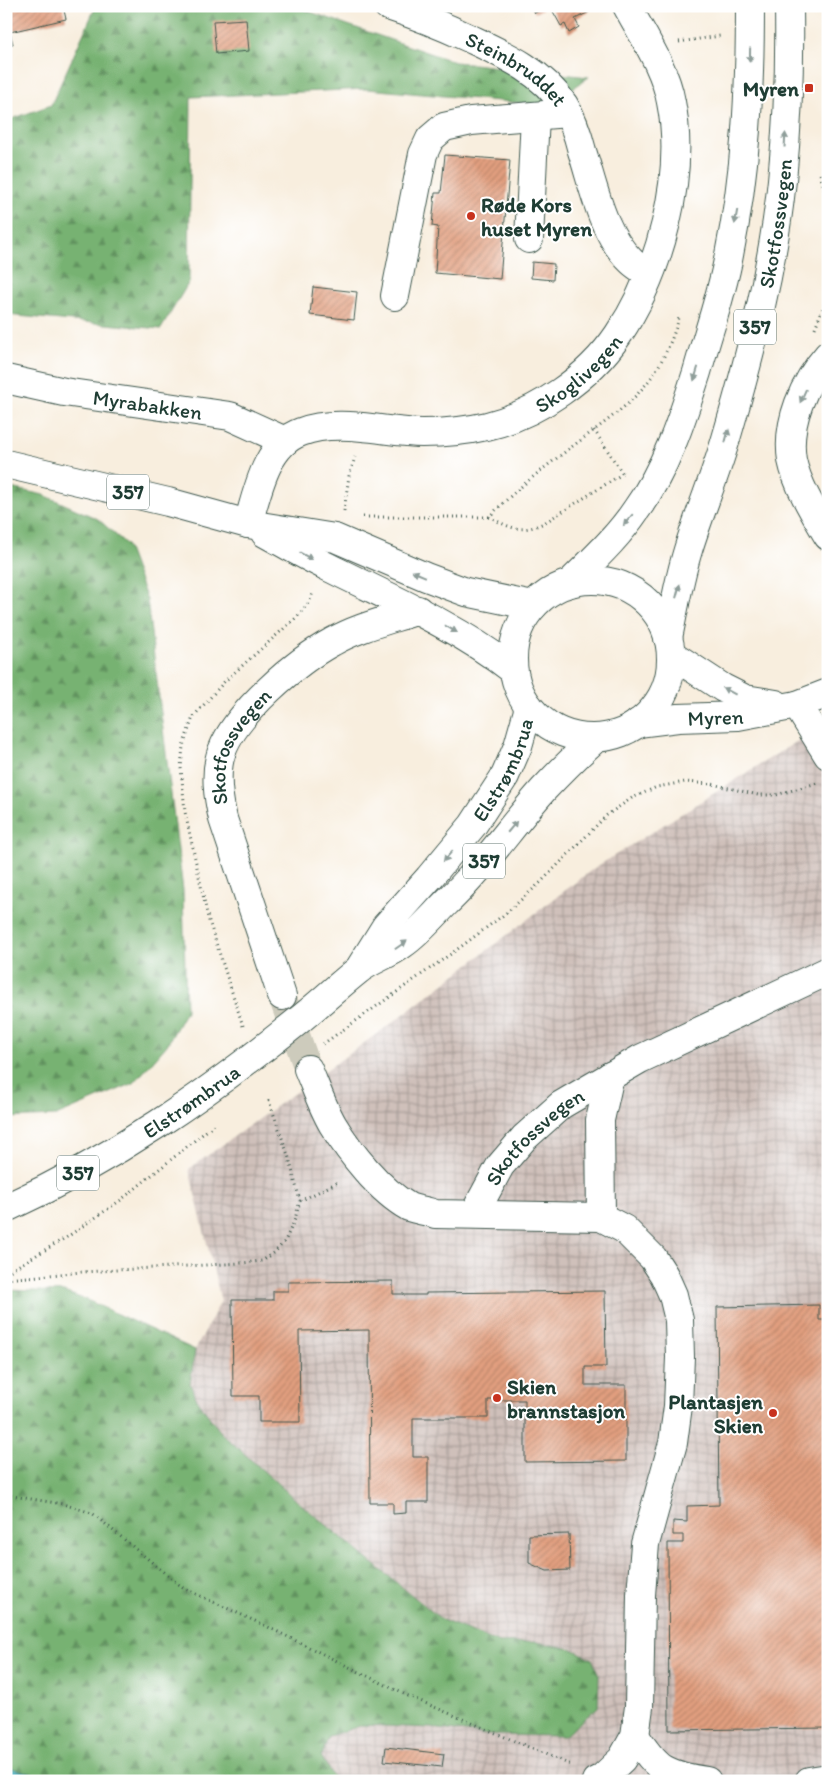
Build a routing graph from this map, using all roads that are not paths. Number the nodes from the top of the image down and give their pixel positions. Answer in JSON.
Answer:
{"nodes":[{"id":1,"x":388,"y":6,"type":"edge"},
{"id":2,"x":627,"y":6,"type":"edge"},
{"id":3,"x":750,"y":6,"type":"edge"},
{"id":4,"x":789,"y":6,"type":"edge"},
{"id":5,"x":535,"y":116,"type":"junction"},
{"id":6,"x":571,"y":119,"type":"junction"},
{"id":7,"x":529,"y":239,"type":"dead end"},
{"id":8,"x":649,"y":274,"type":"junction"},
{"id":9,"x":395,"y":296,"type":"dead end"},
{"id":10,"x":828,"y":355,"type":"edge"},
{"id":11,"x":6,"y":380,"type":"edge"},
{"id":12,"x":285,"y":441,"type":"junction"},
{"id":13,"x":6,"y":464,"type":"edge"},
{"id":14,"x":248,"y":524,"type":"junction"},
{"id":15,"x":826,"y":529,"type":"edge"},
{"id":16,"x":570,"y":583,"type":"junction"},
{"id":17,"x":533,"y":606,"type":"junction"},
{"id":18,"x":418,"y":610,"type":"junction"},
{"id":19,"x":669,"y":646,"type":"junction"},
{"id":20,"x":514,"y":670,"type":"junction"},
{"id":21,"x":828,"y":693,"type":"edge"},
{"id":22,"x":795,"y":706,"type":"junction"},
{"id":23,"x":529,"y":707,"type":"junction"},
{"id":24,"x":638,"y":723,"type":"junction"},
{"id":25,"x":596,"y":738,"type":"junction"},
{"id":26,"x":828,"y":755,"type":"edge"},
{"id":27,"x":358,"y":969,"type":"junction"},
{"id":28,"x":828,"y":971,"type":"edge"},
{"id":29,"x":282,"y":996,"type":"tunnel mouth"},
{"id":30,"x":313,"y":1058,"type":"tunnel mouth"},
{"id":31,"x":610,"y":1076,"type":"junction"},
{"id":32,"x":6,"y":1208,"type":"edge"},
{"id":33,"x":474,"y":1214,"type":"junction"},
{"id":34,"x":601,"y":1217,"type":"junction"},
{"id":35,"x":635,"y":1736,"type":"junction"},
{"id":36,"x":828,"y":1778,"type":"edge"},
{"id":37,"x":599,"y":1779,"type":"edge"},
{"id":38,"x":707,"y":1781,"type":"edge"},
{"id":39,"x":809,"y":1781,"type":"edge"}],
"edges":[{"from":1,"to":6,"type":"main road","name":"Steinbruddet"},
{"from":2,"to":8,"type":"main road","name":"Skoglivegen"},
{"from":3,"to":16,"type":"main road","name":"Skotfossvegen","number":"357","one_way":true},
{"from":19,"to":4,"type":"main road","name":"Skotfossvegen","number":"357","one_way":true},
{"from":5,"to":6,"type":"main road"},
{"from":5,"to":7,"type":"main road"},
{"from":5,"to":9,"type":"main road"},
{"from":6,"to":8,"type":"main road","name":"Steinbruddet"},
{"from":8,"to":12,"type":"main road","name":"Skoglivegen"},
{"from":10,"to":15,"type":"main road","one_way":true},
{"from":11,"to":12,"type":"main road","name":"Myrabakken"},
{"from":12,"to":14,"type":"main road","name":"Skoglivegen"},
{"from":13,"to":14,"type":"main road","number":"357"},
{"from":17,"to":14,"type":"main road","number":"357","one_way":true},
{"from":14,"to":18,"type":"main road","number":"357","one_way":true},
{"from":16,"to":17,"type":"main road","number":"357"},
{"from":16,"to":19,"type":"main road","number":"357"},
{"from":17,"to":20,"type":"main road","number":"357"},
{"from":18,"to":20,"type":"main road","number":"357","one_way":true},
{"from":18,"to":29,"type":"main road","name":"Skotfossvegen"},
{"from":22,"to":19,"type":"main road","name":"Myren","one_way":true},
{"from":19,"to":24,"type":"main road","number":"357"},
{"from":20,"to":23,"type":"main road","number":"357"},
{"from":21,"to":22,"type":"main road","name":"Myren"},
{"from":22,"to":24,"type":"main road","name":"Myren"},
{"from":22,"to":26,"type":"main road"},
{"from":23,"to":25,"type":"main road","number":"357"},
{"from":23,"to":27,"type":"main road","name":"Elstrømbrua","number":"357","one_way":true},
{"from":24,"to":25,"type":"main road","number":"357"},
{"from":27,"to":25,"type":"main road","name":"Elstrømbrua","number":"357","one_way":true},
{"from":27,"to":32,"type":"main road","name":"Elstrømbrua","number":"357"},
{"from":28,"to":31,"type":"main road","name":"Skotfossvegen"},
{"from":30,"to":33,"type":"main road"},
{"from":31,"to":33,"type":"main road","name":"Skotfossvegen"},
{"from":31,"to":34,"type":"main road"},
{"from":33,"to":34,"type":"main road"},
{"from":34,"to":35,"type":"main road"},
{"from":35,"to":37,"type":"main road"},
{"from":35,"to":38,"type":"main road"},
{"from":36,"to":39,"type":"main road"}]}
